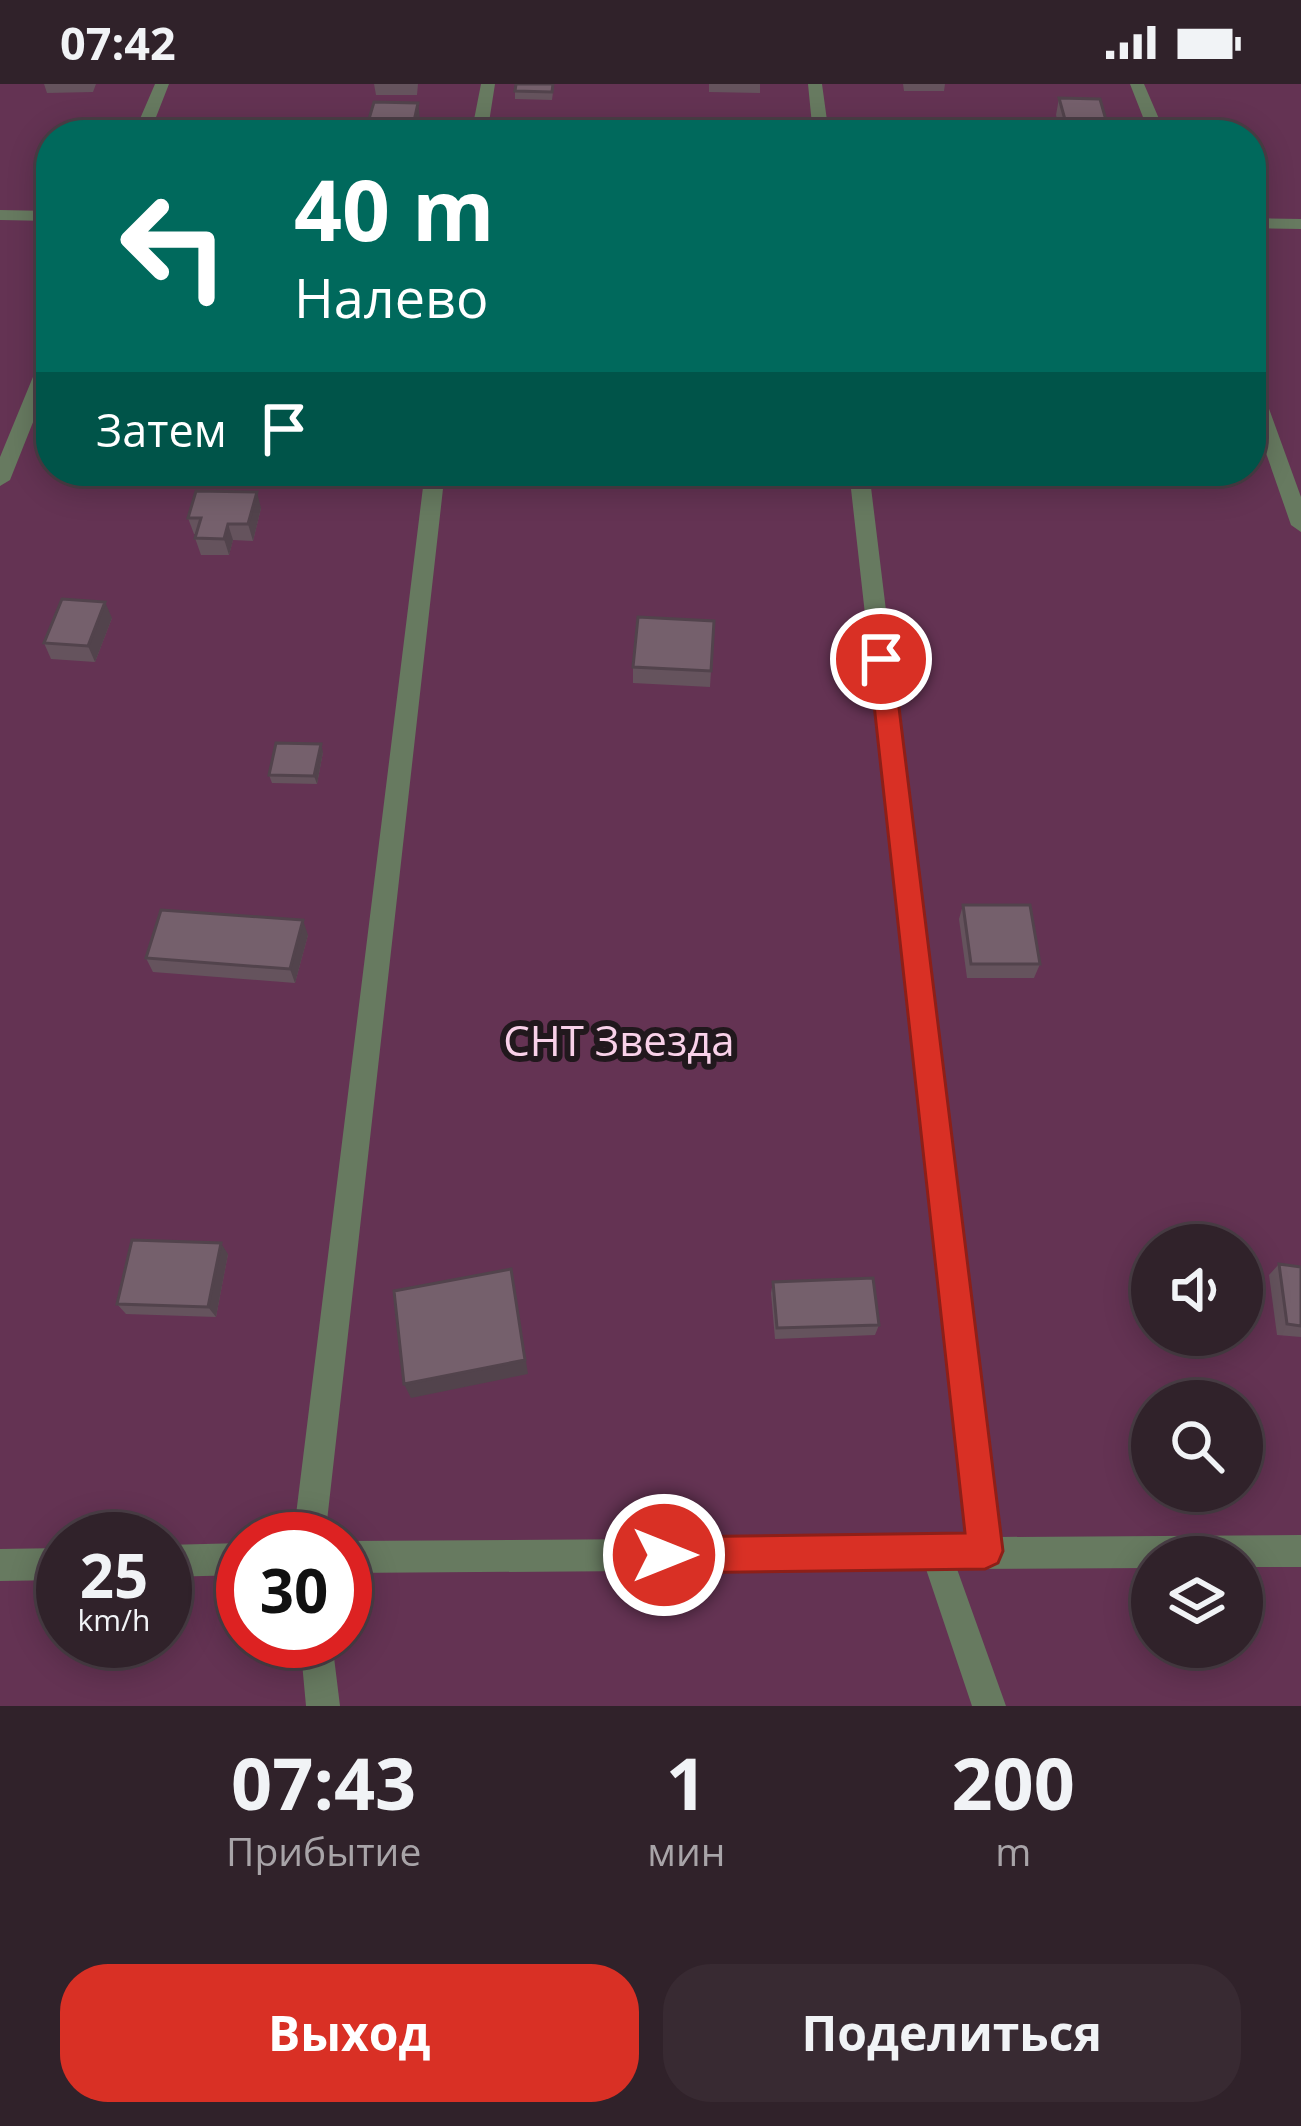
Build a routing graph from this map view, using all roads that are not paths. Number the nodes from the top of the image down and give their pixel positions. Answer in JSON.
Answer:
{"nodes":[{"id":1,"x":162,"y":84,"type":"edge"},
{"id":2,"x":488,"y":84,"type":"edge"},
{"id":3,"x":815,"y":84,"type":"edge"},
{"id":4,"x":1137,"y":84,"type":"edge"},
{"id":5,"x":147,"y":120,"type":"edge"},
{"id":6,"x":482,"y":120,"type":"edge"},
{"id":7,"x":819,"y":120,"type":"edge"},
{"id":8,"x":1152,"y":120,"type":"edge"},
{"id":9,"x":0,"y":215,"type":"edge"},
{"id":10,"x":36,"y":216,"type":"edge"},
{"id":11,"x":1266,"y":223,"type":"edge"},
{"id":12,"x":1301,"y":224,"type":"edge"},
{"id":13,"x":36,"y":392,"type":"edge"},
{"id":14,"x":1266,"y":426,"type":"edge"},
{"id":15,"x":0,"y":480,"type":"edge"},
{"id":16,"x":434,"y":486,"type":"edge"},
{"id":17,"x":861,"y":486,"type":"edge"},
{"id":18,"x":1301,"y":525,"type":"edge"},
{"id":19,"x":312,"y":1512,"type":"edge"},
{"id":20,"x":985,"y":1551,"type":"junction"},
{"id":21,"x":1301,"y":1551,"type":"edge"},
{"id":22,"x":936,"y":1553,"type":"junction"},
{"id":23,"x":372,"y":1557,"type":"edge"},
{"id":24,"x":36,"y":1564,"type":"edge"},
{"id":25,"x":0,"y":1565,"type":"edge"},
{"id":26,"x":319,"y":1668,"type":"edge"},
{"id":27,"x":323,"y":1706,"type":"edge"},
{"id":28,"x":989,"y":1706,"type":"edge"}],
"edges":[{"from":1,"to":5,"type":"street"},
{"from":2,"to":6,"type":"street"},
{"from":3,"to":7,"type":"street"},
{"from":4,"to":8,"type":"street"},
{"from":9,"to":10,"type":"street"},
{"from":11,"to":12,"type":"street"},
{"from":13,"to":15,"type":"street"},
{"from":14,"to":18,"type":"street"},
{"from":16,"to":19,"type":"street"},
{"from":17,"to":20,"type":"street"},
{"from":20,"to":21,"type":"street"},
{"from":20,"to":22,"type":"street"},
{"from":22,"to":23,"type":"street"},
{"from":22,"to":28,"type":"street"},
{"from":24,"to":25,"type":"street"},
{"from":26,"to":27,"type":"street"}]}
